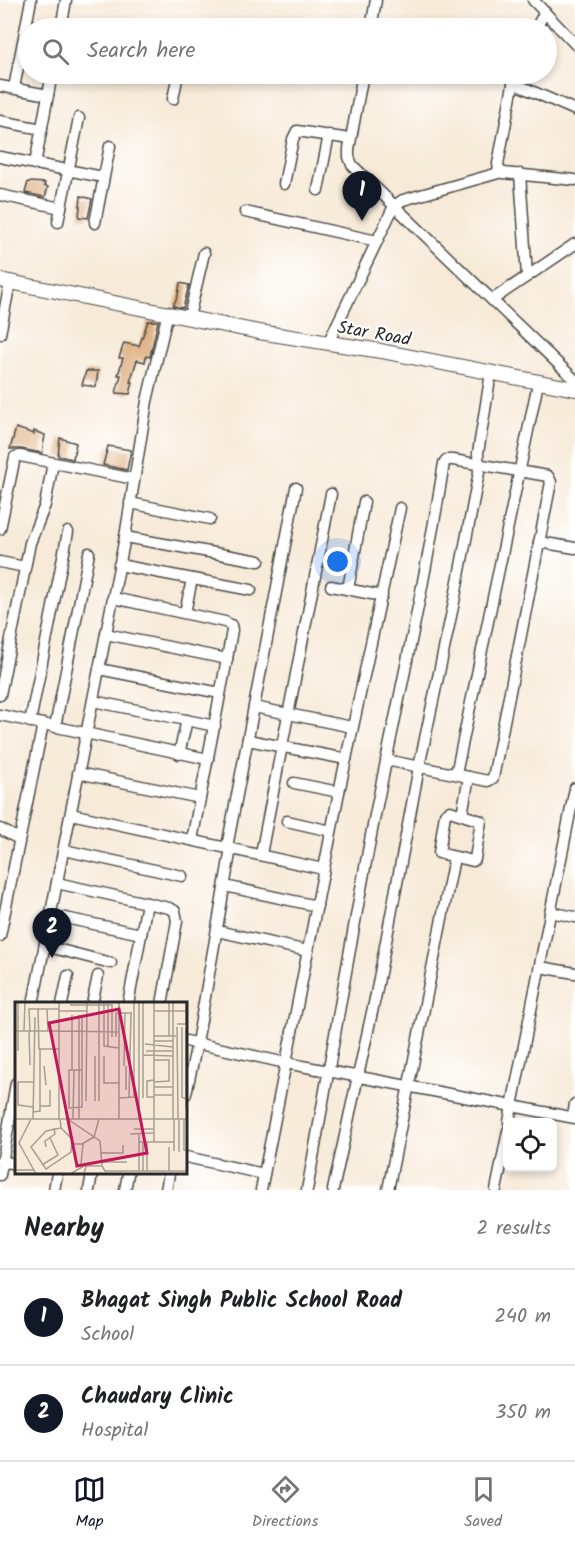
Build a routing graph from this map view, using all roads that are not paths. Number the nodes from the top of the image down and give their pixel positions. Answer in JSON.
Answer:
{"nodes":[{"id":1,"x":30,"y":0,"type":"edge"},
{"id":2,"x":66,"y":0,"type":"edge"},
{"id":3,"x":376,"y":0,"type":"edge"},
{"id":4,"x":533,"y":0,"type":"edge"},
{"id":5,"x":545,"y":12,"type":"junction"},
{"id":6,"x":27,"y":18,"type":"edge"},
{"id":7,"x":63,"y":18,"type":"edge"},
{"id":8,"x":373,"y":18,"type":"edge"},
{"id":9,"x":542,"y":18,"type":"edge"},
{"id":10,"x":551,"y":18,"type":"edge"},
{"id":11,"x":557,"y":25,"type":"edge"},
{"id":12,"x":575,"y":44,"type":"edge"},
{"id":13,"x":18,"y":66,"type":"edge"},
{"id":14,"x":50,"y":84,"type":"edge"},
{"id":15,"x":176,"y":84,"type":"edge"},
{"id":16,"x":361,"y":84,"type":"edge"},
{"id":17,"x":513,"y":84,"type":"edge"},
{"id":18,"x":525,"y":84,"type":"edge"},
{"id":19,"x":0,"y":86,"type":"edge"},
{"id":20,"x":14,"y":88,"type":"junction"},
{"id":21,"x":48,"y":95,"type":"junction"},
{"id":22,"x":173,"y":99,"type":"dead end"},
{"id":23,"x":575,"y":110,"type":"edge"},
{"id":24,"x":79,"y":118,"type":"dead end"},
{"id":25,"x":0,"y":121,"type":"edge"},
{"id":26,"x":42,"y":129,"type":"junction"},
{"id":27,"x":329,"y":135,"type":"junction"},
{"id":28,"x":351,"y":139,"type":"junction"},
{"id":29,"x":110,"y":146,"type":"dead end"},
{"id":30,"x":0,"y":158,"type":"edge"},
{"id":31,"x":34,"y":164,"type":"junction"},
{"id":32,"x":68,"y":170,"type":"junction"},
{"id":33,"x":502,"y":172,"type":"junction"},
{"id":34,"x":520,"y":174,"type":"junction"},
{"id":35,"x":103,"y":177,"type":"junction"},
{"id":36,"x":575,"y":180,"type":"edge"},
{"id":37,"x":284,"y":184,"type":"dead end"},
{"id":38,"x":318,"y":190,"type":"dead end"},
{"id":39,"x":0,"y":195,"type":"edge"},
{"id":40,"x":394,"y":206,"type":"junction"},
{"id":41,"x":61,"y":208,"type":"junction"},
{"id":42,"x":245,"y":212,"type":"dead end"},
{"id":43,"x":58,"y":222,"type":"dead end"},
{"id":44,"x":94,"y":223,"type":"dead end"},
{"id":45,"x":377,"y":241,"type":"junction"},
{"id":46,"x":575,"y":244,"type":"edge"},
{"id":47,"x":204,"y":253,"type":"dead end"},
{"id":48,"x":527,"y":276,"type":"junction"},
{"id":49,"x":5,"y":281,"type":"edge"},
{"id":50,"x":492,"y":300,"type":"junction"},
{"id":51,"x":168,"y":312,"type":"junction"},
{"id":52,"x":189,"y":316,"type":"junction"},
{"id":53,"x":0,"y":333,"type":"edge"},
{"id":54,"x":328,"y":343,"type":"junction"},
{"id":55,"x":491,"y":373,"type":"junction"},
{"id":56,"x":575,"y":380,"type":"edge"},
{"id":57,"x":538,"y":383,"type":"junction"},
{"id":58,"x":575,"y":389,"type":"edge"},
{"id":59,"x":53,"y":463,"type":"junction"},
{"id":60,"x":478,"y":463,"type":"junction"},
{"id":61,"x":519,"y":471,"type":"junction"},
{"id":62,"x":134,"y":479,"type":"junction"},
{"id":63,"x":296,"y":488,"type":"dead end"},
{"id":64,"x":331,"y":494,"type":"dead end"},
{"id":65,"x":364,"y":502,"type":"dead end"},
{"id":66,"x":130,"y":503,"type":"junction"},
{"id":67,"x":400,"y":508,"type":"dead end"},
{"id":68,"x":210,"y":519,"type":"dead end"},
{"id":69,"x":0,"y":529,"type":"edge"},
{"id":70,"x":68,"y":532,"type":"dead end"},
{"id":71,"x":125,"y":537,"type":"junction"},
{"id":72,"x":539,"y":542,"type":"junction"},
{"id":73,"x":575,"y":548,"type":"edge"},
{"id":74,"x":88,"y":553,"type":"dead end"},
{"id":75,"x":259,"y":561,"type":"dead end"},
{"id":76,"x":0,"y":562,"type":"edge"},
{"id":77,"x":119,"y":565,"type":"junction"},
{"id":78,"x":25,"y":567,"type":"junction"},
{"id":79,"x":192,"y":579,"type":"junction"},
{"id":80,"x":331,"y":586,"type":"dead end"},
{"id":81,"x":348,"y":589,"type":"junction"},
{"id":82,"x":251,"y":590,"type":"dead end"},
{"id":83,"x":381,"y":596,"type":"junction"},
{"id":84,"x":113,"y":598,"type":"junction"},
{"id":85,"x":185,"y":613,"type":"junction"},
{"id":86,"x":106,"y":634,"type":"junction"},
{"id":87,"x":227,"y":659,"type":"junction"},
{"id":88,"x":99,"y":669,"type":"junction"},
{"id":89,"x":220,"y":693,"type":"junction"},
{"id":90,"x":0,"y":694,"type":"edge"},
{"id":91,"x":93,"y":700,"type":"junction"},
{"id":92,"x":254,"y":708,"type":"junction"},
{"id":93,"x":288,"y":714,"type":"junction"},
{"id":94,"x":0,"y":716,"type":"edge"},
{"id":95,"x":187,"y":720,"type":"junction"},
{"id":96,"x":30,"y":722,"type":"junction"},
{"id":97,"x":43,"y":724,"type":"junction"},
{"id":98,"x":215,"y":726,"type":"junction"},
{"id":99,"x":55,"y":727,"type":"junction"},
{"id":100,"x":352,"y":727,"type":"junction"},
{"id":101,"x":86,"y":734,"type":"junction"},
{"id":102,"x":248,"y":740,"type":"junction"},
{"id":103,"x":281,"y":747,"type":"junction"},
{"id":104,"x":179,"y":754,"type":"junction"},
{"id":105,"x":208,"y":759,"type":"junction"},
{"id":106,"x":346,"y":759,"type":"junction"},
{"id":107,"x":386,"y":760,"type":"junction"},
{"id":108,"x":419,"y":767,"type":"junction"},
{"id":109,"x":78,"y":773,"type":"junction"},
{"id":110,"x":456,"y":774,"type":"junction"},
{"id":111,"x":469,"y":777,"type":"junction"},
{"id":112,"x":294,"y":783,"type":"dead end"},
{"id":113,"x":575,"y":788,"type":"edge"},
{"id":114,"x":339,"y":792,"type":"junction"},
{"id":115,"x":200,"y":798,"type":"junction"},
{"id":116,"x":70,"y":814,"type":"junction"},
{"id":117,"x":462,"y":814,"type":"junction"},
{"id":118,"x":287,"y":821,"type":"dead end"},
{"id":119,"x":0,"y":829,"type":"edge"},
{"id":120,"x":571,"y":830,"type":"edge"},
{"id":121,"x":331,"y":831,"type":"junction"},
{"id":122,"x":19,"y":838,"type":"junction"},
{"id":123,"x":192,"y":840,"type":"junction"},
{"id":124,"x":229,"y":847,"type":"junction"},
{"id":125,"x":64,"y":850,"type":"junction"},
{"id":126,"x":261,"y":854,"type":"junction"},
{"id":127,"x":454,"y":858,"type":"junction"},
{"id":128,"x":323,"y":869,"type":"junction"},
{"id":129,"x":182,"y":876,"type":"dead end"},
{"id":130,"x":57,"y":883,"type":"junction"},
{"id":131,"x":225,"y":886,"type":"junction"},
{"id":132,"x":147,"y":903,"type":"junction"},
{"id":133,"x":317,"y":906,"type":"junction"},
{"id":134,"x":550,"y":912,"type":"junction"},
{"id":135,"x":51,"y":915,"type":"junction"},
{"id":136,"x":575,"y":917,"type":"edge"},
{"id":137,"x":217,"y":931,"type":"junction"},
{"id":138,"x":141,"y":934,"type":"junction"},
{"id":139,"x":0,"y":936,"type":"edge"},
{"id":140,"x":45,"y":946,"type":"junction"},
{"id":141,"x":308,"y":951,"type":"junction"},
{"id":142,"x":111,"y":963,"type":"dead end"},
{"id":143,"x":540,"y":967,"type":"junction"},
{"id":144,"x":575,"y":973,"type":"edge"},
{"id":145,"x":68,"y":976,"type":"dead end"},
{"id":146,"x":98,"y":976,"type":"dead end"},
{"id":147,"x":33,"y":1002,"type":"edge"},
{"id":148,"x":62,"y":1002,"type":"edge"},
{"id":149,"x":92,"y":1002,"type":"edge"},
{"id":150,"x":128,"y":1002,"type":"edge"},
{"id":151,"x":162,"y":1002,"type":"edge"},
{"id":152,"x":191,"y":1042,"type":"edge"},
{"id":153,"x":286,"y":1063,"type":"junction"},
{"id":154,"x":329,"y":1071,"type":"junction"},
{"id":155,"x":188,"y":1073,"type":"edge"},
{"id":156,"x":358,"y":1077,"type":"junction"},
{"id":157,"x":409,"y":1086,"type":"junction"},
{"id":158,"x":15,"y":1088,"type":"edge"},
{"id":159,"x":575,"y":1104,"type":"edge"},
{"id":160,"x":512,"y":1107,"type":"junction"},
{"id":161,"x":510,"y":1118,"type":"edge"},
{"id":162,"x":574,"y":1118,"type":"edge"},
{"id":163,"x":503,"y":1152,"type":"edge"},
{"id":164,"x":188,"y":1157,"type":"edge"},
{"id":165,"x":1,"y":1162,"type":"edge"},
{"id":166,"x":264,"y":1174,"type":"junction"},
{"id":167,"x":0,"y":1175,"type":"edge"},
{"id":168,"x":57,"y":1175,"type":"edge"},
{"id":169,"x":92,"y":1175,"type":"edge"},
{"id":170,"x":128,"y":1175,"type":"edge"},
{"id":171,"x":169,"y":1175,"type":"edge"},
{"id":172,"x":54,"y":1190,"type":"edge"},
{"id":173,"x":89,"y":1190,"type":"edge"},
{"id":174,"x":125,"y":1190,"type":"edge"},
{"id":175,"x":166,"y":1190,"type":"edge"},
{"id":176,"x":261,"y":1190,"type":"edge"},
{"id":177,"x":307,"y":1190,"type":"edge"},
{"id":178,"x":333,"y":1190,"type":"edge"},
{"id":179,"x":388,"y":1190,"type":"edge"},
{"id":180,"x":496,"y":1190,"type":"edge"}],
"edges":[{"from":1,"to":6,"type":"street"},
{"from":2,"to":7,"type":"street"},
{"from":3,"to":8,"type":"street"},
{"from":4,"to":5,"type":"street"},
{"from":5,"to":9,"type":"street"},
{"from":5,"to":10,"type":"street"},
{"from":11,"to":12,"type":"street"},
{"from":13,"to":20,"type":"street"},
{"from":14,"to":21,"type":"street"},
{"from":15,"to":22,"type":"street"},
{"from":16,"to":28,"type":"street"},
{"from":17,"to":33,"type":"street"},
{"from":18,"to":23,"type":"street"},
{"from":19,"to":20,"type":"street"},
{"from":20,"to":21,"type":"street"},
{"from":21,"to":26,"type":"street"},
{"from":24,"to":32,"type":"street"},
{"from":25,"to":26,"type":"street"},
{"from":26,"to":31,"type":"street"},
{"from":27,"to":28,"type":"street"},
{"from":27,"to":37,"type":"street"},
{"from":27,"to":38,"type":"street"},
{"from":28,"to":40,"type":"street"},
{"from":29,"to":35,"type":"street"},
{"from":30,"to":31,"type":"street"},
{"from":31,"to":32,"type":"street"},
{"from":32,"to":35,"type":"street"},
{"from":32,"to":41,"type":"street"},
{"from":33,"to":34,"type":"street"},
{"from":33,"to":40,"type":"street"},
{"from":34,"to":36,"type":"street"},
{"from":34,"to":48,"type":"street"},
{"from":35,"to":44,"type":"street"},
{"from":39,"to":41,"type":"street"},
{"from":40,"to":45,"type":"street"},
{"from":40,"to":50,"type":"street"},
{"from":41,"to":43,"type":"street"},
{"from":42,"to":45,"type":"street"},
{"from":45,"to":54,"type":"street"},
{"from":46,"to":48,"type":"street"},
{"from":47,"to":52,"type":"street"},
{"from":48,"to":50,"type":"street"},
{"from":49,"to":51,"type":"street","name":"Star Road"},
{"from":49,"to":53,"type":"street"},
{"from":50,"to":56,"type":"street"},
{"from":51,"to":52,"type":"street","name":"Star Road"},
{"from":51,"to":62,"type":"street"},
{"from":52,"to":54,"type":"street","name":"Star Road"},
{"from":54,"to":55,"type":"street","name":"Star Road"},
{"from":55,"to":57,"type":"street","name":"Star Road"},
{"from":55,"to":60,"type":"street"},
{"from":57,"to":58,"type":"street","name":"Star Road"},
{"from":57,"to":61,"type":"street"},
{"from":59,"to":62,"type":"street"},
{"from":59,"to":69,"type":"street"},
{"from":59,"to":78,"type":"street"},
{"from":60,"to":61,"type":"street"},
{"from":60,"to":107,"type":"street"},
{"from":60,"to":108,"type":"street"},
{"from":61,"to":72,"type":"street"},
{"from":61,"to":110,"type":"street"},
{"from":62,"to":66,"type":"street"},
{"from":63,"to":92,"type":"street"},
{"from":64,"to":93,"type":"street"},
{"from":65,"to":81,"type":"street"},
{"from":66,"to":68,"type":"street"},
{"from":66,"to":71,"type":"street"},
{"from":67,"to":83,"type":"street"},
{"from":70,"to":96,"type":"street"},
{"from":71,"to":75,"type":"street"},
{"from":71,"to":77,"type":"street"},
{"from":72,"to":73,"type":"street"},
{"from":72,"to":111,"type":"street"},
{"from":74,"to":99,"type":"street"},
{"from":76,"to":78,"type":"street"},
{"from":77,"to":79,"type":"street"},
{"from":77,"to":84,"type":"street"},
{"from":78,"to":90,"type":"street"},
{"from":79,"to":82,"type":"street"},
{"from":79,"to":85,"type":"street"},
{"from":80,"to":81,"type":"street"},
{"from":81,"to":83,"type":"street"},
{"from":83,"to":100,"type":"street"},
{"from":84,"to":85,"type":"street"},
{"from":84,"to":86,"type":"street"},
{"from":85,"to":87,"type":"street"},
{"from":86,"to":87,"type":"street"},
{"from":86,"to":88,"type":"street"},
{"from":87,"to":89,"type":"street"},
{"from":88,"to":89,"type":"street"},
{"from":88,"to":91,"type":"street"},
{"from":89,"to":98,"type":"street"},
{"from":91,"to":95,"type":"street"},
{"from":91,"to":101,"type":"street"},
{"from":92,"to":93,"type":"street"},
{"from":92,"to":102,"type":"street"},
{"from":93,"to":100,"type":"street"},
{"from":93,"to":103,"type":"street"},
{"from":94,"to":96,"type":"street"},
{"from":95,"to":98,"type":"street"},
{"from":95,"to":104,"type":"street"},
{"from":96,"to":97,"type":"street"},
{"from":97,"to":99,"type":"street"},
{"from":97,"to":122,"type":"street"},
{"from":98,"to":105,"type":"street"},
{"from":99,"to":101,"type":"street"},
{"from":100,"to":106,"type":"street"},
{"from":101,"to":104,"type":"street"},
{"from":101,"to":109,"type":"street"},
{"from":102,"to":103,"type":"street"},
{"from":102,"to":124,"type":"street"},
{"from":103,"to":106,"type":"street"},
{"from":103,"to":126,"type":"street"},
{"from":104,"to":105,"type":"street"},
{"from":105,"to":115,"type":"street"},
{"from":106,"to":114,"type":"street"},
{"from":107,"to":108,"type":"street"},
{"from":107,"to":154,"type":"street"},
{"from":108,"to":110,"type":"street"},
{"from":108,"to":156,"type":"street"},
{"from":109,"to":115,"type":"street"},
{"from":109,"to":116,"type":"street"},
{"from":110,"to":111,"type":"street"},
{"from":111,"to":117,"type":"street"},
{"from":112,"to":114,"type":"street"},
{"from":113,"to":120,"type":"street"},
{"from":114,"to":121,"type":"street"},
{"from":115,"to":123,"type":"street"},
{"from":116,"to":123,"type":"street"},
{"from":116,"to":125,"type":"street"},
{"from":117,"to":127,"type":"street"},
{"from":117,"to":127,"type":"street"},
{"from":118,"to":121,"type":"street"},
{"from":119,"to":122,"type":"street"},
{"from":120,"to":134,"type":"street"},
{"from":121,"to":128,"type":"street"},
{"from":122,"to":139,"type":"street"},
{"from":123,"to":124,"type":"street"},
{"from":124,"to":126,"type":"street"},
{"from":124,"to":131,"type":"street"},
{"from":125,"to":129,"type":"street"},
{"from":125,"to":130,"type":"street"},
{"from":126,"to":128,"type":"street"},
{"from":127,"to":157,"type":"street"},
{"from":128,"to":133,"type":"street"},
{"from":130,"to":132,"type":"street"},
{"from":130,"to":135,"type":"street"},
{"from":131,"to":133,"type":"street"},
{"from":131,"to":137,"type":"street"},
{"from":132,"to":138,"type":"street"},
{"from":132,"to":151,"type":"street"},
{"from":133,"to":141,"type":"street"},
{"from":134,"to":136,"type":"street"},
{"from":134,"to":143,"type":"street"},
{"from":135,"to":138,"type":"street"},
{"from":135,"to":140,"type":"street"},
{"from":137,"to":141,"type":"street"},
{"from":137,"to":152,"type":"street"},
{"from":138,"to":150,"type":"street"},
{"from":140,"to":142,"type":"street"},
{"from":140,"to":147,"type":"street"},
{"from":141,"to":153,"type":"street"},
{"from":143,"to":144,"type":"street"},
{"from":143,"to":160,"type":"street"},
{"from":145,"to":148,"type":"street"},
{"from":146,"to":149,"type":"street"},
{"from":152,"to":153,"type":"street"},
{"from":152,"to":155,"type":"street"},
{"from":153,"to":154,"type":"street"},
{"from":153,"to":166,"type":"street"},
{"from":154,"to":156,"type":"street"},
{"from":154,"to":177,"type":"street"},
{"from":156,"to":157,"type":"street"},
{"from":156,"to":178,"type":"street"},
{"from":157,"to":160,"type":"street"},
{"from":157,"to":179,"type":"street"},
{"from":158,"to":165,"type":"street"},
{"from":159,"to":162,"type":"street"},
{"from":160,"to":161,"type":"street"},
{"from":160,"to":162,"type":"street"},
{"from":163,"to":180,"type":"street"},
{"from":164,"to":166,"type":"street"},
{"from":165,"to":167,"type":"street"},
{"from":166,"to":176,"type":"street"},
{"from":168,"to":172,"type":"street"},
{"from":169,"to":173,"type":"street"},
{"from":170,"to":174,"type":"street"},
{"from":171,"to":175,"type":"street"}]}
